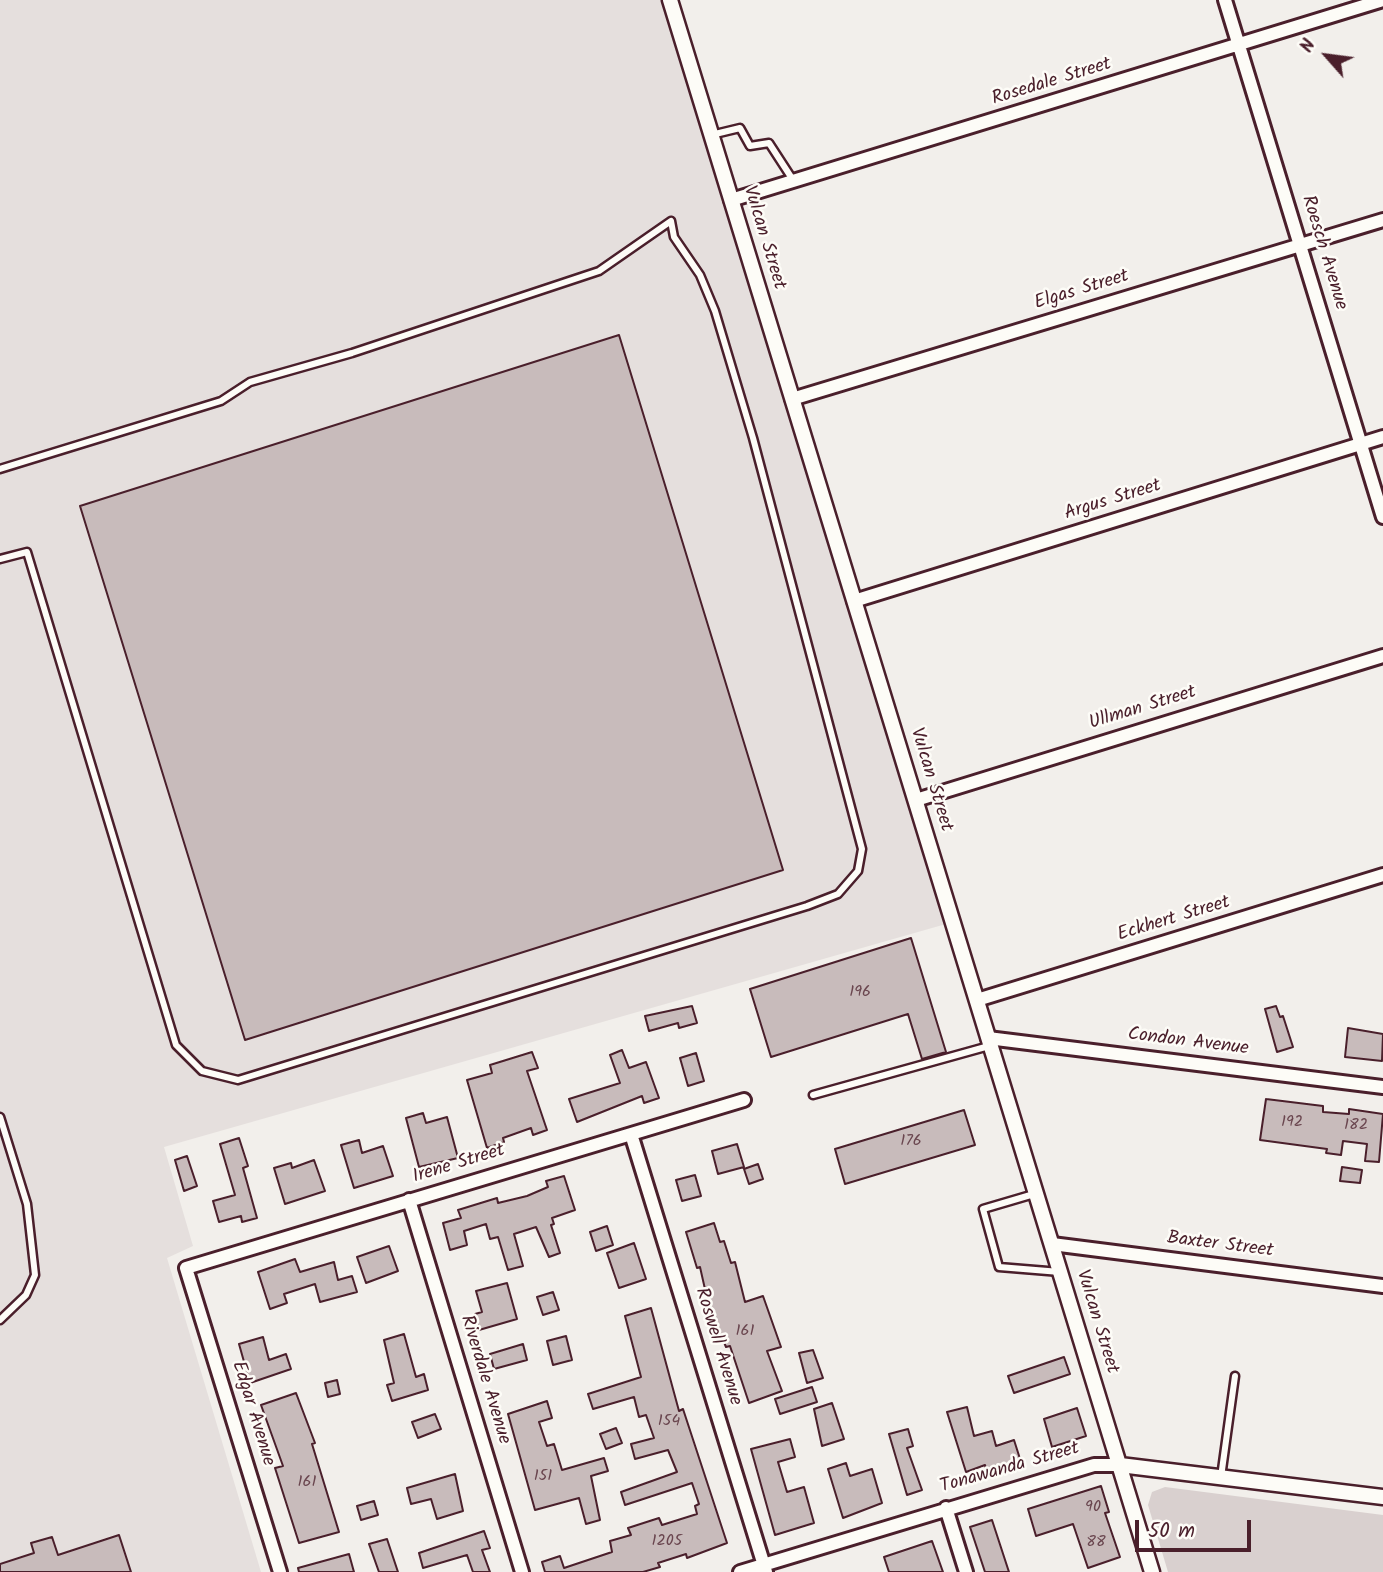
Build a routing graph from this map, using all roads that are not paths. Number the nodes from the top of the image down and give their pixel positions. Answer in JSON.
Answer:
{"nodes":[{"id":1,"x":671,"y":0,"type":"edge"},
{"id":2,"x":1225,"y":0,"type":"edge"},
{"id":3,"x":1383,"y":0,"type":"edge"},
{"id":4,"x":1239,"y":46,"type":"junction"},
{"id":5,"x":711,"y":135,"type":"junction"},
{"id":6,"x":794,"y":182,"type":"junction"},
{"id":7,"x":732,"y":200,"type":"junction"},
{"id":8,"x":1383,"y":220,"type":"edge"},
{"id":9,"x":1301,"y":246,"type":"junction"},
{"id":10,"x":792,"y":399,"type":"junction"},
{"id":11,"x":1383,"y":438,"type":"edge"},
{"id":12,"x":1361,"y":444,"type":"junction"},
{"id":13,"x":0,"y":470,"type":"edge"},
{"id":14,"x":1383,"y":517,"type":"edge"},
{"id":15,"x":0,"y":558,"type":"edge"},
{"id":16,"x":854,"y":601,"type":"junction"},
{"id":17,"x":1383,"y":656,"type":"edge"},
{"id":18,"x":916,"y":800,"type":"junction"},
{"id":19,"x":1383,"y":875,"type":"edge"},
{"id":20,"x":977,"y":1000,"type":"junction"},
{"id":21,"x":990,"y":1042,"type":"junction"},
{"id":22,"x":1383,"y":1087,"type":"edge"},
{"id":23,"x":813,"y":1095,"type":"dead end"},
{"id":24,"x":744,"y":1100,"type":"dead end"},
{"id":25,"x":0,"y":1117,"type":"edge"},
{"id":26,"x":631,"y":1134,"type":"junction"},
{"id":27,"x":1036,"y":1193,"type":"junction"},
{"id":28,"x":409,"y":1200,"type":"junction"},
{"id":29,"x":1052,"y":1244,"type":"junction"},
{"id":30,"x":186,"y":1268,"type":"joint"},
{"id":31,"x":1060,"y":1272,"type":"junction"},
{"id":32,"x":1383,"y":1286,"type":"edge"},
{"id":33,"x":0,"y":1320,"type":"edge"},
{"id":34,"x":1235,"y":1376,"type":"dead end"},
{"id":35,"x":1120,"y":1465,"type":"junction"},
{"id":36,"x":1222,"y":1477,"type":"junction"},
{"id":37,"x":1383,"y":1497,"type":"edge"},
{"id":38,"x":946,"y":1508,"type":"junction"},
{"id":39,"x":765,"y":1568,"type":"edge"},
{"id":40,"x":281,"y":1572,"type":"edge"},
{"id":41,"x":522,"y":1572,"type":"edge"},
{"id":42,"x":740,"y":1572,"type":"edge"},
{"id":43,"x":966,"y":1572,"type":"edge"},
{"id":44,"x":1152,"y":1572,"type":"edge"}],
"edges":[{"from":1,"to":5,"type":"street","name":"Vulcan Street"},
{"from":2,"to":4,"type":"street","name":"Roesch Avenue"},
{"from":3,"to":4,"type":"street","name":"Rosedale Street"},
{"from":4,"to":6,"type":"street","name":"Rosedale Street"},
{"from":4,"to":9,"type":"street","name":"Roesch Avenue"},
{"from":5,"to":6,"type":"lane"},
{"from":5,"to":7,"type":"street","name":"Vulcan Street"},
{"from":6,"to":7,"type":"street","name":"Rosedale Street"},
{"from":7,"to":10,"type":"street","name":"Vulcan Street"},
{"from":8,"to":9,"type":"street","name":"Elgas Street"},
{"from":9,"to":10,"type":"street","name":"Elgas Street"},
{"from":9,"to":12,"type":"street","name":"Roesch Avenue"},
{"from":10,"to":16,"type":"street","name":"Vulcan Street"},
{"from":11,"to":12,"type":"street","name":"Argus Street"},
{"from":12,"to":14,"type":"street","name":"Roesch Avenue"},
{"from":12,"to":16,"type":"street","name":"Argus Street"},
{"from":13,"to":15,"type":"lane"},
{"from":16,"to":18,"type":"street","name":"Vulcan Street"},
{"from":17,"to":18,"type":"street","name":"Ullman Street"},
{"from":18,"to":20,"type":"street","name":"Vulcan Street"},
{"from":19,"to":20,"type":"street","name":"Eckhert Street"},
{"from":20,"to":21,"type":"street","name":"Vulcan Street"},
{"from":21,"to":22,"type":"street","name":"Condon Avenue"},
{"from":21,"to":23,"type":"lane"},
{"from":21,"to":27,"type":"street","name":"Vulcan Street"},
{"from":24,"to":26,"type":"street","name":"Irene Street"},
{"from":25,"to":33,"type":"lane"},
{"from":26,"to":28,"type":"street","name":"Irene Street"},
{"from":26,"to":39,"type":"street","name":"Roswell Avenue"},
{"from":27,"to":29,"type":"street","name":"Vulcan Street"},
{"from":27,"to":31,"type":"lane"},
{"from":28,"to":30,"type":"street","name":"Irene Street"},
{"from":28,"to":41,"type":"street","name":"Riverdale Avenue"},
{"from":29,"to":31,"type":"street","name":"Vulcan Street"},
{"from":29,"to":32,"type":"street","name":"Baxter Street"},
{"from":30,"to":40,"type":"street","name":"Edgar Avenue"},
{"from":31,"to":35,"type":"street","name":"Vulcan Street"},
{"from":34,"to":36,"type":"lane"},
{"from":35,"to":36,"type":"street","name":"Tonawanda Street"},
{"from":35,"to":38,"type":"street","name":"Tonawanda Street"},
{"from":35,"to":44,"type":"street","name":"Vulcan Street"},
{"from":36,"to":37,"type":"street","name":"Tonawanda Street"},
{"from":38,"to":39,"type":"street","name":"Tonawanda Street"},
{"from":38,"to":43,"type":"street"},
{"from":39,"to":42,"type":"street","name":"Tonawanda Street"}]}
